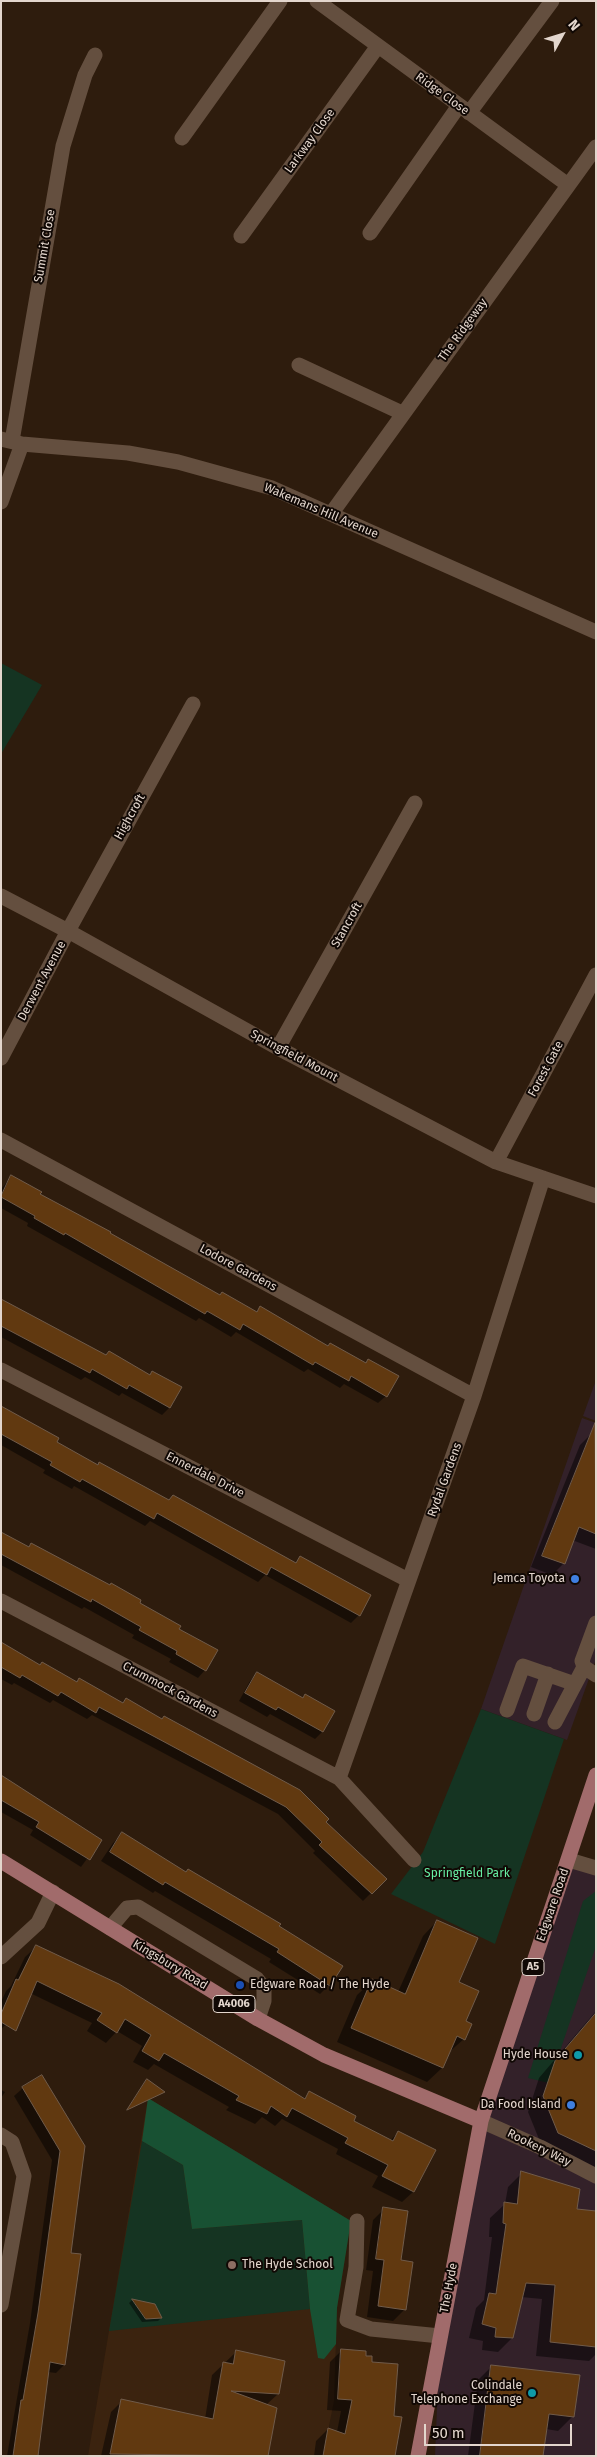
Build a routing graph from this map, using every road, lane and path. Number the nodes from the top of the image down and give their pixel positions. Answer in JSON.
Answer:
{"nodes":[{"id":1,"x":280,"y":1,"type":"edge"},
{"id":2,"x":316,"y":1,"type":"edge"},
{"id":3,"x":552,"y":2,"type":"edge"},
{"id":4,"x":378,"y":46,"type":"junction"},
{"id":5,"x":95,"y":55,"type":"dead end"},
{"id":6,"x":464,"y":110,"type":"junction"},
{"id":7,"x":182,"y":138,"type":"dead end"},
{"id":8,"x":596,"y":147,"type":"edge"},
{"id":9,"x":568,"y":185,"type":"junction"},
{"id":10,"x":370,"y":233,"type":"dead end"},
{"id":11,"x":241,"y":236,"type":"dead end"},
{"id":12,"x":300,"y":365,"type":"dead end"},
{"id":13,"x":402,"y":413,"type":"junction"},
{"id":14,"x":12,"y":442,"type":"edge"},
{"id":15,"x":1,"y":502,"type":"edge"},
{"id":16,"x":332,"y":514,"type":"junction"},
{"id":17,"x":596,"y":632,"type":"edge"},
{"id":18,"x":193,"y":704,"type":"dead end"},
{"id":19,"x":416,"y":803,"type":"dead end"},
{"id":20,"x":1,"y":896,"type":"edge"},
{"id":21,"x":68,"y":930,"type":"junction"},
{"id":22,"x":596,"y":975,"type":"edge"},
{"id":23,"x":278,"y":1048,"type":"junction"},
{"id":24,"x":1,"y":1058,"type":"edge"},
{"id":25,"x":1,"y":1140,"type":"edge"},
{"id":26,"x":496,"y":1162,"type":"junction"},
{"id":27,"x":543,"y":1178,"type":"junction"},
{"id":28,"x":596,"y":1196,"type":"edge"},
{"id":29,"x":1,"y":1370,"type":"edge"},
{"id":30,"x":474,"y":1396,"type":"junction"},
{"id":31,"x":408,"y":1580,"type":"junction"},
{"id":32,"x":1,"y":1601,"type":"edge"},
{"id":33,"x":596,"y":1623,"type":"edge"},
{"id":34,"x":590,"y":1671,"type":"edge"},
{"id":35,"x":548,"y":1674,"type":"junction"},
{"id":36,"x":575,"y":1684,"type":"junction"},
{"id":37,"x":507,"y":1710,"type":"dead end"},
{"id":38,"x":534,"y":1714,"type":"dead end"},
{"id":39,"x":555,"y":1722,"type":"dead end"},
{"id":40,"x":596,"y":1774,"type":"edge"},
{"id":41,"x":339,"y":1778,"type":"junction"},
{"id":42,"x":414,"y":1860,"type":"dead end"},
{"id":43,"x":568,"y":1860,"type":"junction"},
{"id":44,"x":1,"y":1862,"type":"edge"},
{"id":45,"x":596,"y":1868,"type":"edge"},
{"id":46,"x":53,"y":1892,"type":"junction"},
{"id":47,"x":110,"y":1928,"type":"junction"},
{"id":48,"x":1,"y":1957,"type":"edge"},
{"id":49,"x":258,"y":2019,"type":"junction"},
{"id":50,"x":481,"y":2121,"type":"junction"},
{"id":51,"x":1,"y":2136,"type":"edge"},
{"id":52,"x":596,"y":2176,"type":"edge"},
{"id":53,"x":357,"y":2221,"type":"dead end"},
{"id":54,"x":1,"y":2305,"type":"edge"},
{"id":55,"x":440,"y":2336,"type":"junction"},
{"id":56,"x":418,"y":2456,"type":"edge"}],
"edges":[{"from":1,"to":7,"type":"street"},
{"from":2,"to":4,"type":"street","name":"Ridge Close"},
{"from":3,"to":6,"type":"street"},
{"from":4,"to":6,"type":"street","name":"Ridge Close"},
{"from":4,"to":11,"type":"street","name":"Larkway Close"},
{"from":5,"to":14,"type":"street","name":"Summit Close"},
{"from":6,"to":9,"type":"street","name":"Ridge Close"},
{"from":6,"to":10,"type":"street"},
{"from":8,"to":9,"type":"street","name":"The Ridgeway"},
{"from":9,"to":13,"type":"street","name":"The Ridgeway"},
{"from":12,"to":13,"type":"street"},
{"from":13,"to":16,"type":"street","name":"The Ridgeway"},
{"from":14,"to":15,"type":"street","name":"Summit Close"},
{"from":14,"to":16,"type":"street","name":"Wakemans Hill Avenue"},
{"from":16,"to":17,"type":"street","name":"Wakemans Hill Avenue"},
{"from":18,"to":21,"type":"street","name":"Highcroft"},
{"from":19,"to":23,"type":"street","name":"Stancroft"},
{"from":20,"to":21,"type":"street","name":"Springfield Mount"},
{"from":21,"to":23,"type":"street","name":"Springfield Mount"},
{"from":21,"to":24,"type":"street","name":"Derwent Avenue"},
{"from":22,"to":26,"type":"street","name":"Forest Gate"},
{"from":23,"to":26,"type":"street","name":"Springfield Mount"},
{"from":25,"to":30,"type":"street","name":"Lodore Gardens"},
{"from":26,"to":27,"type":"street","name":"Springfield Mount"},
{"from":27,"to":28,"type":"street","name":"Springfield Mount"},
{"from":27,"to":30,"type":"street","name":"Rydal Gardens"},
{"from":29,"to":31,"type":"street","name":"Ennerdale Drive"},
{"from":30,"to":31,"type":"street","name":"Rydal Gardens"},
{"from":31,"to":41,"type":"street","name":"Rydal Gardens"},
{"from":32,"to":41,"type":"street","name":"Crummock Gardens"},
{"from":33,"to":34,"type":"street"},
{"from":34,"to":36,"type":"street"},
{"from":35,"to":36,"type":"street"},
{"from":35,"to":37,"type":"street"},
{"from":35,"to":38,"type":"street"},
{"from":36,"to":39,"type":"street"},
{"from":40,"to":43,"type":"main road","name":"Edgware Road","number":"A5"},
{"from":41,"to":42,"type":"street","name":"Crummock Gardens"},
{"from":43,"to":45,"type":"street"},
{"from":43,"to":50,"type":"main road","name":"Edgware Road","number":"A5"},
{"from":44,"to":46,"type":"main road","name":"Kingsbury Road","number":"A4006"},
{"from":46,"to":47,"type":"main road","name":"Kingsbury Road","number":"A4006"},
{"from":46,"to":48,"type":"street"},
{"from":47,"to":49,"type":"main road","name":"Kingsbury Road","number":"A4006"},
{"from":47,"to":49,"type":"street"},
{"from":49,"to":50,"type":"main road","name":"Kingsbury Road","number":"A4006"},
{"from":50,"to":52,"type":"street","name":"Rookery Way"},
{"from":50,"to":55,"type":"main road","name":"The Hyde","number":"A5"},
{"from":51,"to":54,"type":"street"},
{"from":53,"to":55,"type":"street"},
{"from":55,"to":56,"type":"main road","name":"The Hyde","number":"A5"}]}
